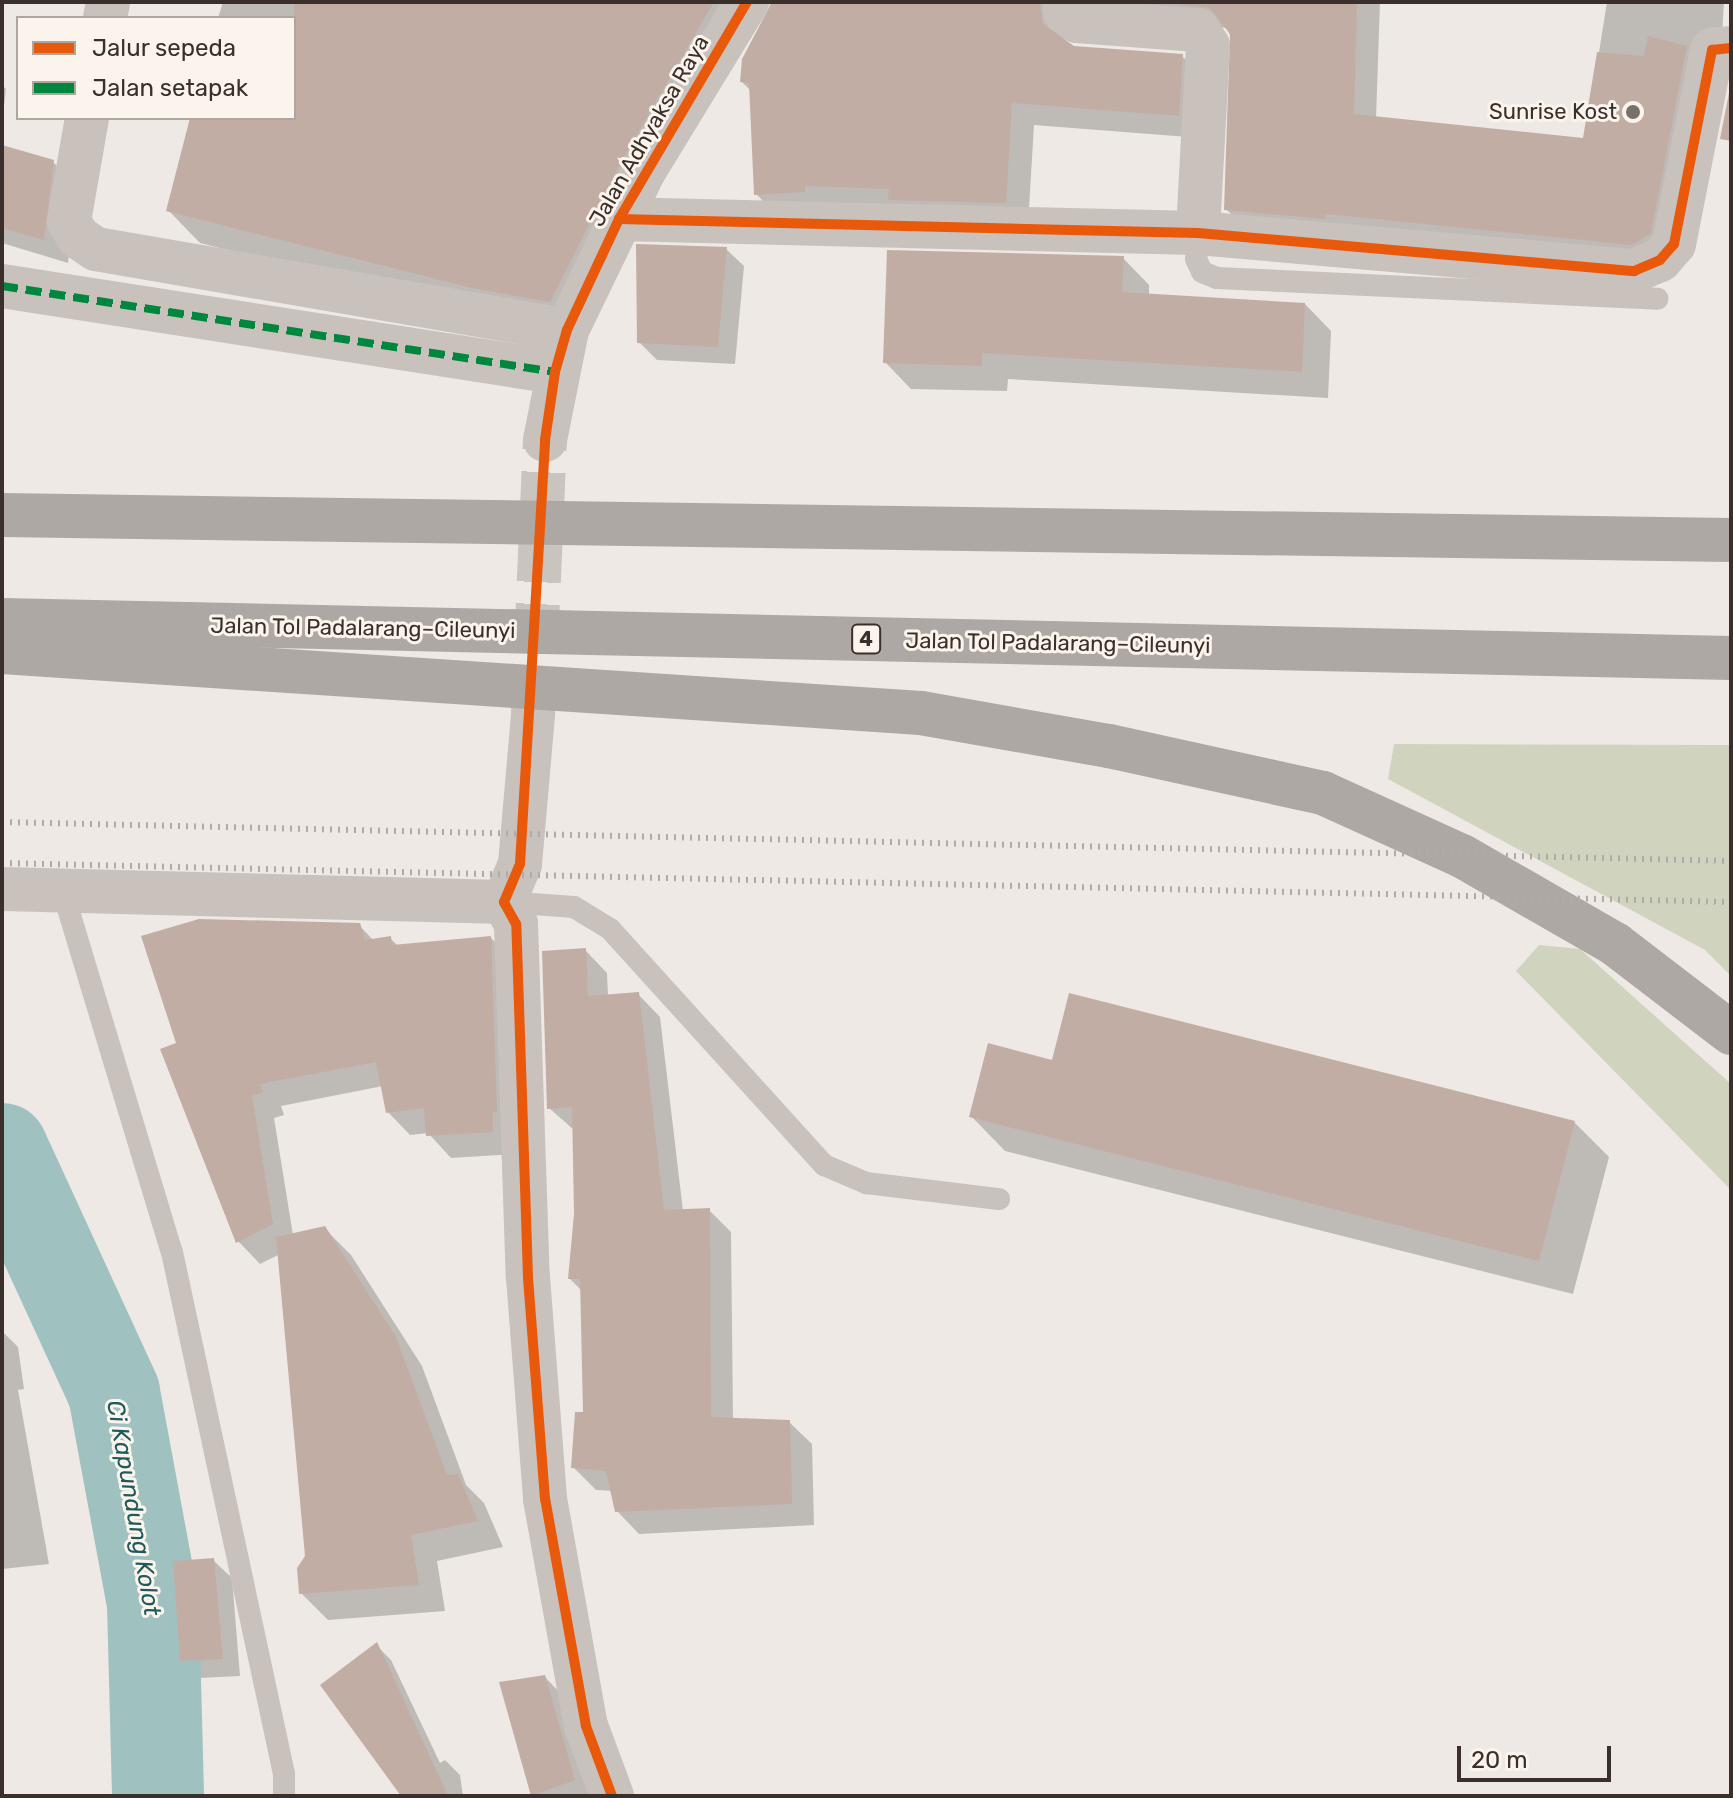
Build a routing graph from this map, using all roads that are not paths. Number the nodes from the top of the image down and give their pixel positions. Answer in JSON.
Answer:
{"nodes":[{"id":1,"x":747,"y":2,"type":"edge"},
{"id":2,"x":1065,"y":2,"type":"edge"},
{"id":3,"x":1731,"y":48,"type":"edge"},
{"id":4,"x":87,"y":120,"type":"edge"},
{"id":5,"x":619,"y":219,"type":"junction"},
{"id":6,"x":1198,"y":233,"type":"junction"},
{"id":7,"x":2,"y":286,"type":"edge"},
{"id":8,"x":1657,"y":299,"type":"dead end"},
{"id":9,"x":567,"y":330,"type":"junction"},
{"id":10,"x":555,"y":372,"type":"junction"},
{"id":11,"x":545,"y":440,"type":"tunnel mouth"},
{"id":12,"x":2,"y":515,"type":"edge"},
{"id":13,"x":1731,"y":540,"type":"edge"},
{"id":14,"x":2,"y":620,"type":"edge"},
{"id":15,"x":2,"y":652,"type":"edge"},
{"id":16,"x":1731,"y":658,"type":"edge"},
{"id":17,"x":533,"y":714,"type":"tunnel mouth"},
{"id":18,"x":2,"y":889,"type":"edge"},
{"id":19,"x":63,"y":892,"type":"junction"},
{"id":20,"x":504,"y":902,"type":"junction"},
{"id":21,"x":1731,"y":1033,"type":"edge"},
{"id":22,"x":999,"y":1199,"type":"dead end"},
{"id":23,"x":284,"y":1796,"type":"edge"},
{"id":24,"x":612,"y":1796,"type":"edge"}],
"edges":[{"from":1,"to":5,"type":"street","name":"Jalan Adhyaksa Raya"},
{"from":2,"to":6,"type":"street"},
{"from":3,"to":6,"type":"street"},
{"from":4,"to":9,"type":"street"},
{"from":5,"to":6,"type":"street"},
{"from":5,"to":9,"type":"street","name":"Jalan Adhyaksa Raya"},
{"from":6,"to":8,"type":"lane"},
{"from":7,"to":10,"type":"street"},
{"from":9,"to":10,"type":"street","name":"Jalan Adhyaksa Raya"},
{"from":10,"to":11,"type":"street","name":"Jalan Adhyaksa Raya"},
{"from":12,"to":13,"type":"highway"},
{"from":14,"to":16,"type":"highway","name":"Jalan Tol Padalarang–Cileunyi","number":"4"},
{"from":15,"to":21,"type":"highway"},
{"from":17,"to":20,"type":"street"},
{"from":18,"to":19,"type":"street"},
{"from":19,"to":20,"type":"street"},
{"from":19,"to":23,"type":"lane"},
{"from":20,"to":22,"type":"lane"},
{"from":20,"to":24,"type":"street"}]}
